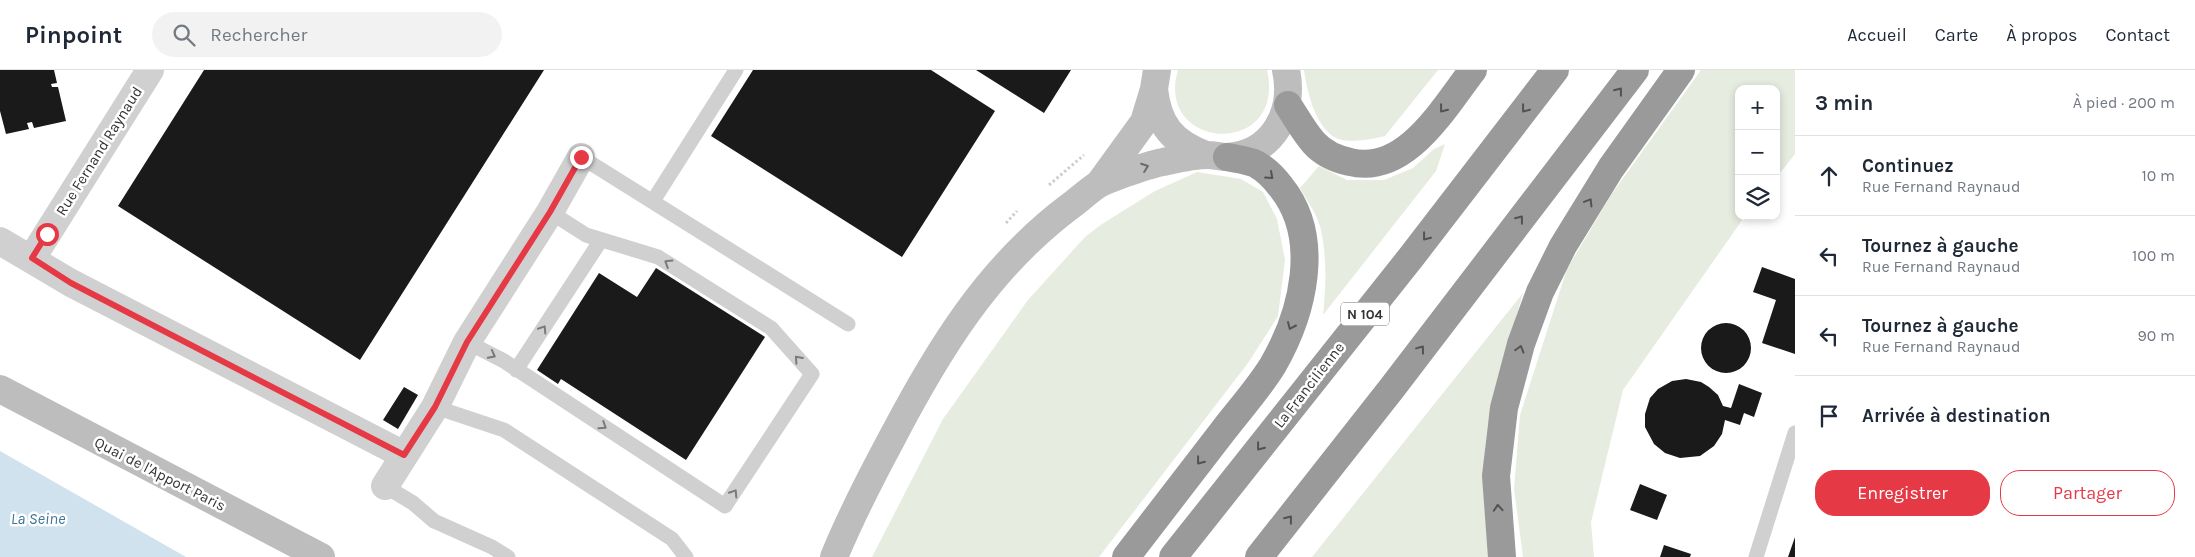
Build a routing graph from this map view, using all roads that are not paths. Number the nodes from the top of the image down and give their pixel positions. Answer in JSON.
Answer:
{"nodes":[{"id":1,"x":150,"y":70,"type":"edge"},
{"id":2,"x":736,"y":70,"type":"edge"},
{"id":3,"x":1286,"y":70,"type":"edge"},
{"id":4,"x":1473,"y":70,"type":"edge"},
{"id":5,"x":1555,"y":70,"type":"edge"},
{"id":6,"x":1635,"y":70,"type":"edge"},
{"id":7,"x":1681,"y":70,"type":"edge"},
{"id":8,"x":1155,"y":80,"type":"edge"},
{"id":9,"x":1288,"y":105,"type":"junction"},
{"id":10,"x":1216,"y":156,"type":"junction"},
{"id":11,"x":581,"y":157,"type":"joint"},
{"id":12,"x":1099,"y":184,"type":"junction"},
{"id":13,"x":653,"y":201,"type":"junction"},
{"id":14,"x":550,"y":212,"type":"junction"},
{"id":15,"x":0,"y":240,"type":"edge"},
{"id":16,"x":601,"y":240,"type":"junction"},
{"id":17,"x":32,"y":258,"type":"junction"},
{"id":18,"x":848,"y":324,"type":"dead end"},
{"id":19,"x":467,"y":342,"type":"junction"},
{"id":20,"x":516,"y":370,"type":"junction"},
{"id":21,"x":0,"y":389,"type":"edge"},
{"id":22,"x":435,"y":407,"type":"junction"},
{"id":23,"x":1795,"y":433,"type":"edge"},
{"id":24,"x":404,"y":455,"type":"junction"},
{"id":25,"x":385,"y":486,"type":"joint"},
{"id":26,"x":852,"y":513,"type":"junction"},
{"id":27,"x":321,"y":557,"type":"edge"},
{"id":28,"x":508,"y":557,"type":"edge"},
{"id":29,"x":686,"y":557,"type":"edge"},
{"id":30,"x":834,"y":557,"type":"edge"},
{"id":31,"x":852,"y":557,"type":"edge"},
{"id":32,"x":1126,"y":557,"type":"edge"},
{"id":33,"x":1173,"y":557,"type":"edge"},
{"id":34,"x":1259,"y":557,"type":"edge"},
{"id":35,"x":1502,"y":557,"type":"edge"},
{"id":36,"x":1756,"y":557,"type":"edge"}],
"edges":[{"from":1,"to":17,"type":"street","name":"Rue Fernand Raynaud"},
{"from":2,"to":13,"type":"lane"},
{"from":3,"to":9,"type":"main road"},
{"from":4,"to":9,"type":"highway","one_way":true},
{"from":5,"to":33,"type":"highway","name":"La Francilienne","number":"N 104","one_way":true},
{"from":34,"to":6,"type":"highway","one_way":true},
{"from":35,"to":7,"type":"highway","one_way":true},
{"from":8,"to":10,"type":"main road"},
{"from":8,"to":12,"type":"main road"},
{"from":9,"to":10,"type":"main road"},
{"from":12,"to":10,"type":"main road","one_way":true},
{"from":10,"to":32,"type":"highway","one_way":true},
{"from":11,"to":13,"type":"lane"},
{"from":11,"to":14,"type":"street"},
{"from":12,"to":26,"type":"main road"},
{"from":13,"to":18,"type":"lane"},
{"from":14,"to":16,"type":"lane"},
{"from":14,"to":19,"type":"street"},
{"from":15,"to":17,"type":"street"},
{"from":20,"to":16,"type":"lane","one_way":true},
{"from":20,"to":16,"type":"lane","one_way":true},
{"from":17,"to":24,"type":"street"},
{"from":19,"to":20,"type":"lane","one_way":true},
{"from":19,"to":22,"type":"street"},
{"from":21,"to":27,"type":"main road","name":"Quai de l'Apport Paris"},
{"from":22,"to":24,"type":"street"},
{"from":22,"to":29,"type":"lane"},
{"from":23,"to":36,"type":"lane"},
{"from":24,"to":25,"type":"street"},
{"from":25,"to":28,"type":"lane"},
{"from":26,"to":30,"type":"main road"},
{"from":26,"to":31,"type":"main road"}]}
